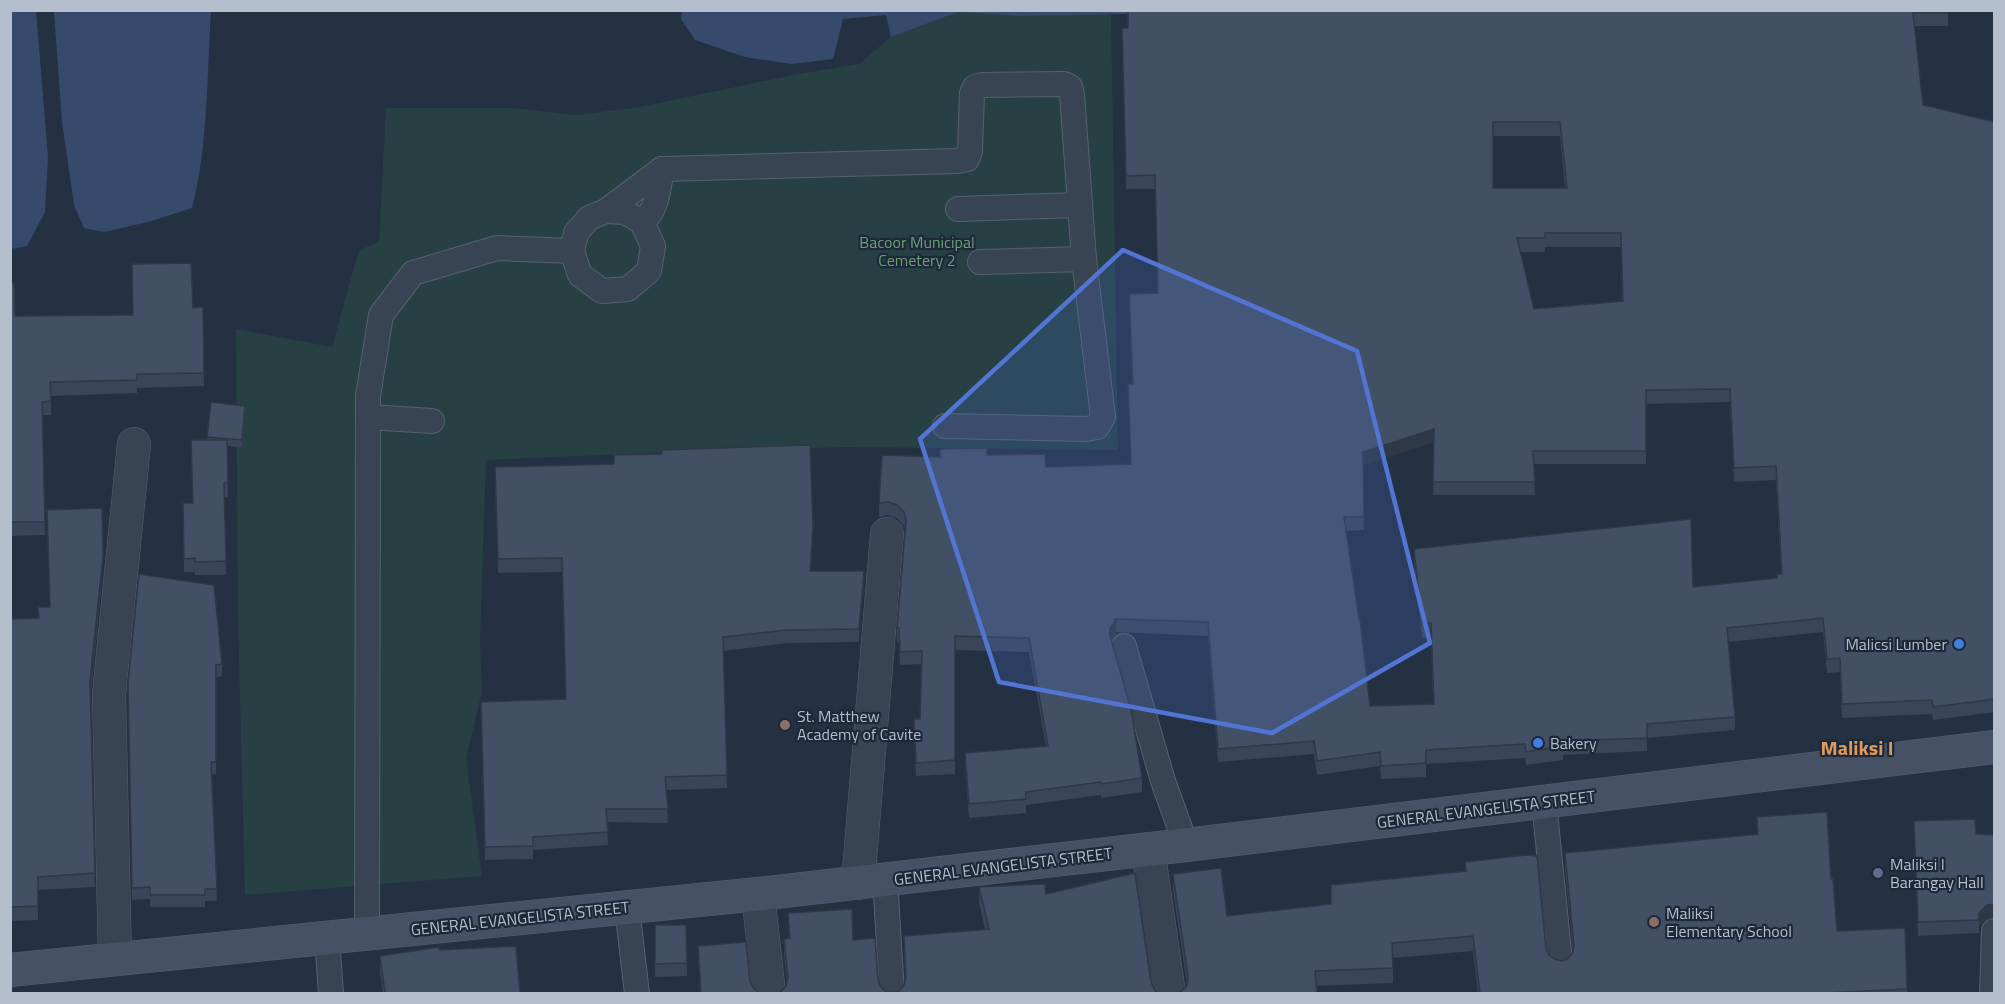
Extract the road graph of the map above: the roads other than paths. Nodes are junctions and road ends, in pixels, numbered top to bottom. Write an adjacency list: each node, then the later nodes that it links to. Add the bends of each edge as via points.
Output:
1 (662, 169): 2 (lane, via 967,159 975,87 1064,84 1072,94); 4 (lane); 5 (lane, via 655,208)
2 (1079, 206): 3 (lane); 7 (lane)
3 (958, 209)
4 (606, 211): 5 (lane, via 625,213); 6 (lane, via 589,218 576,233)
5 (642, 222): 6 (lane, via 653,246 649,271 628,289 602,291 580,275)
6 (572, 251): 9 (lane, via 496,248 413,273 381,315)
7 (1084, 259): 8 (lane); 11 (lane, via 1103,417 1097,427)
8 (980, 262)
9 (368, 417): 10 (lane); 23 (lane)
10 (432, 421)
11 (945, 426)
12 (135, 444): 25 (street, via 109,694)
13 (887, 534): 19 (street)
14 (1124, 646): 17 (lane)
15 (1995, 747): 16 (main road, GENERAL EVANGELISTA STREET)
16 (1544, 802): 17 (main road, GENERAL EVANGELISTA STREET); 26 (lane)
17 (1186, 845): 18 (main road, GENERAL EVANGELISTA STREET)
18 (1148, 849): 19 (main road, GENERAL EVANGELISTA STREET); 32 (street)
19 (872, 881): 20 (main road, GENERAL EVANGELISTA STREET); 31 (lane)
20 (758, 894): 21 (main road, GENERAL EVANGELISTA STREET); 30 (street)
21 (627, 907): 23 (main road, GENERAL EVANGELISTA STREET); 29 (lane)
22 (1995, 931): 33 (lane)
23 (367, 934): 24 (main road, GENERAL EVANGELISTA STREET)
24 (327, 938): 25 (main road, GENERAL EVANGELISTA STREET); 28 (lane)
25 (115, 959): 27 (main road, GENERAL EVANGELISTA STREET)
26 (1560, 963)
27 (10, 970)
28 (331, 993)
29 (637, 993)
30 (769, 993)
31 (892, 993)
32 (1169, 993)
33 (1992, 993)

